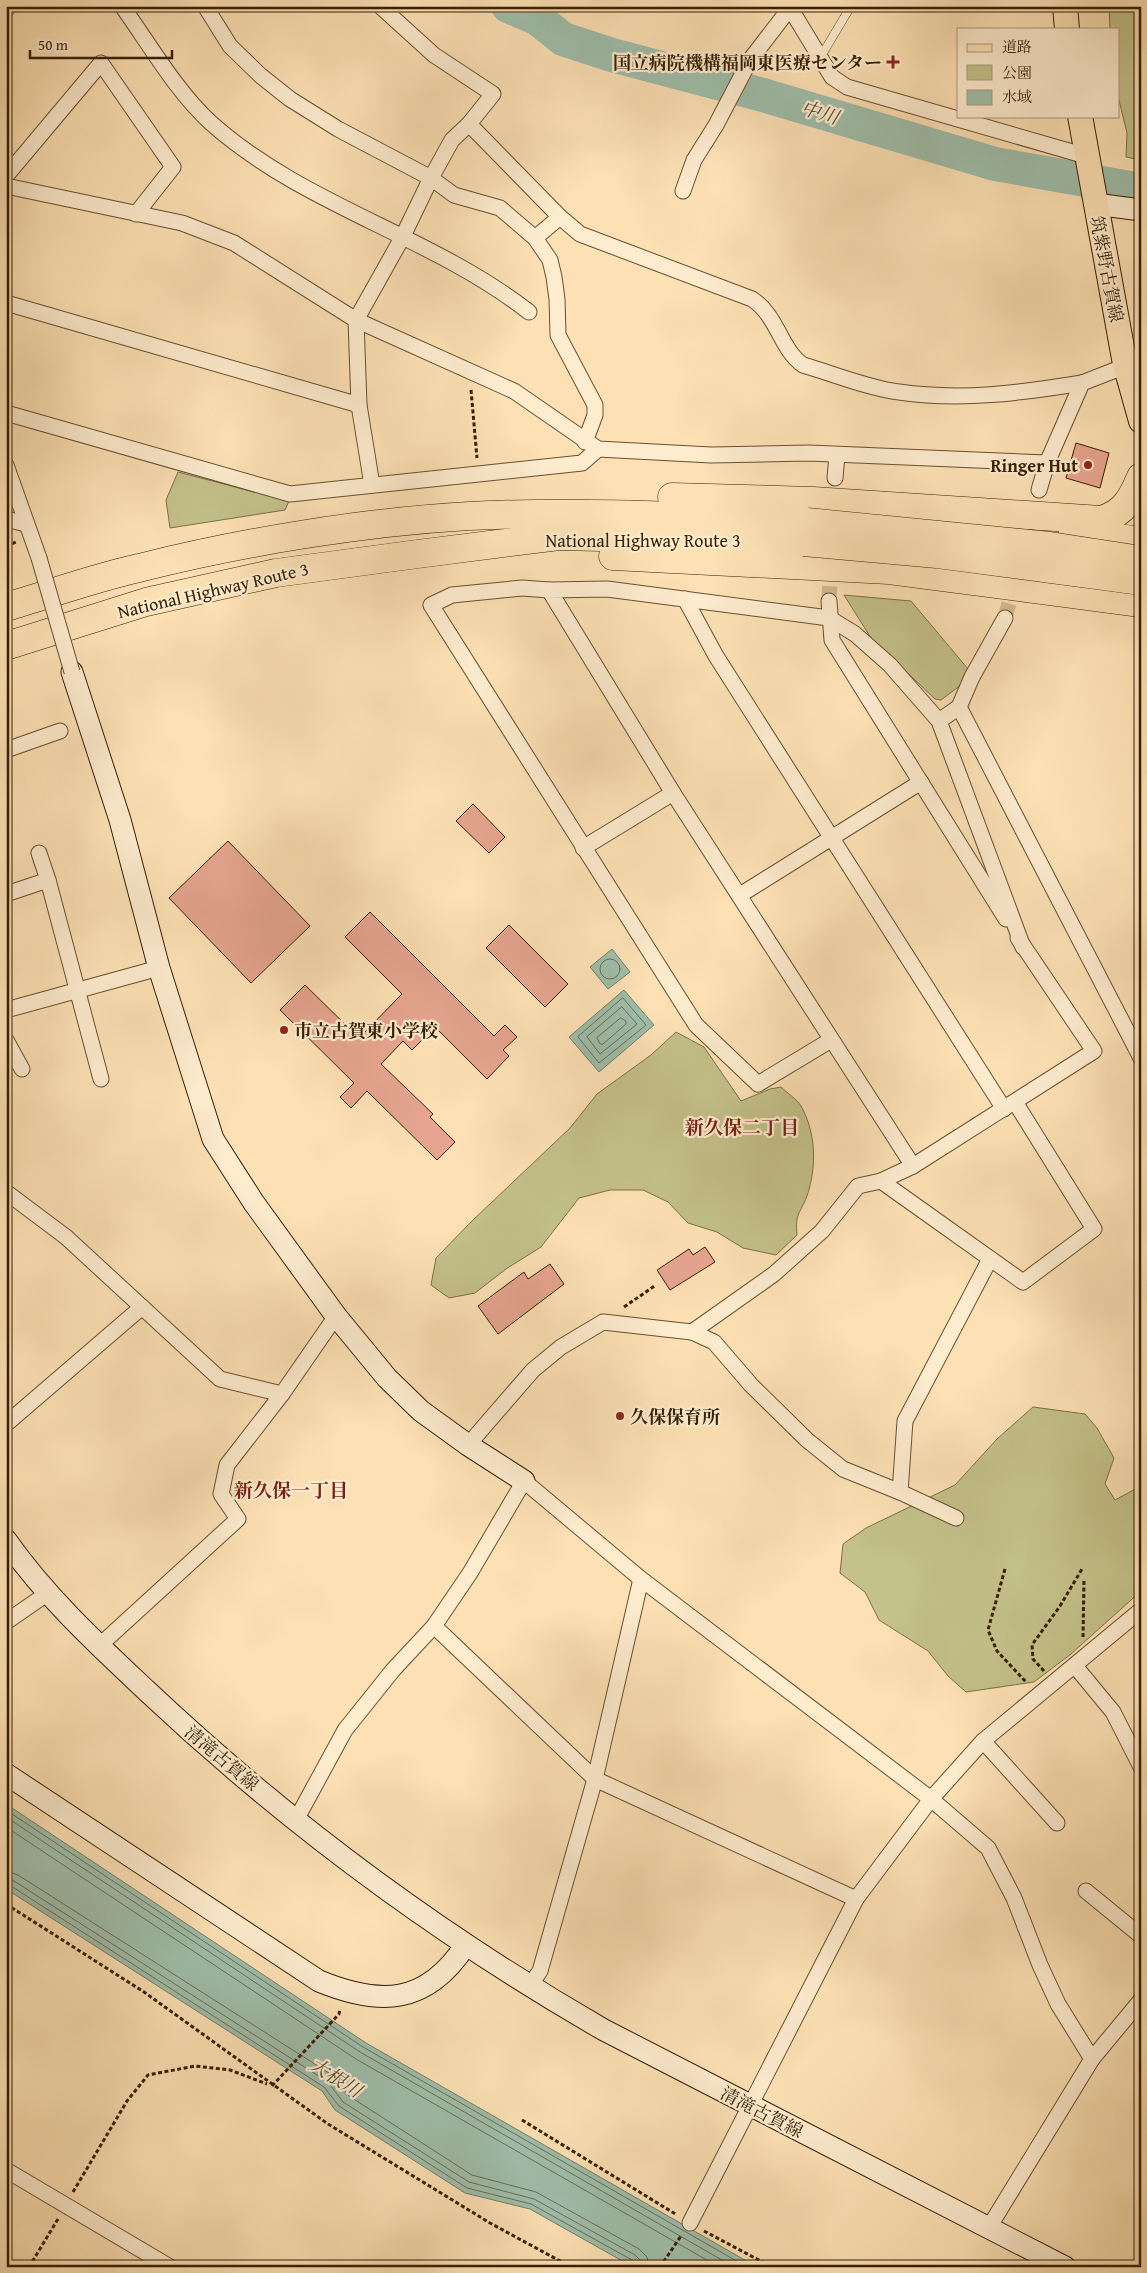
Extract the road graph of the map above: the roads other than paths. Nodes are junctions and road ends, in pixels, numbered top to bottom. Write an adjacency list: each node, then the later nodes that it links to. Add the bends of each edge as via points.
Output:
1 (10, 6): 7 (street)
2 (122, 6): 21 (street, via 192,104 212,124 254,156 308,189)
3 (205, 6): 14 (street, via 230,46 290,99 338,129)
4 (380, 6): 11 (street, via 434,55 493,94)
5 (851, 6): 9 (lane)
6 (1065, 6): 8 (main road)
7 (6, 10)
8 (1067, 28)
9 (820, 58): 12 (street, via 832,77 846,87); 16 (street, via 790,8 750,60 694,160)
10 (1080, 118): 12 (main road, 筑紫野古賀線)
11 (469, 124): 14 (street, via 452,140); 20 (street)
12 (1087, 161): 17 (main road, 筑紫野古賀線)
13 (6, 176): 19 (street, via 100,63 173,167)
14 (430, 178): 21 (street); 22 (street, via 454,195 500,208)
15 (6, 186): 19 (street)
16 (683, 191)
17 (1094, 200): 18 (main road); 26 (main road, 筑紫野古賀線)
18 (1141, 210)
19 (136, 214): 25 (street, via 182,224 234,243)
20 (560, 217): 22 (street); 27 (street, via 580,234 752,299 770,316 795,360 803,365 897,392 944,396 980,397)
21 (402, 238): 24 (street, via 497,287); 25 (street)
22 (536, 238): 31 (street, via 550,260 554,277 558,335 594,405)
23 (6, 303): 28 (street)
24 (529, 312)
25 (356, 320): 28 (street); 31 (street, via 514,391)
26 (1133, 362): 27 (street); 30 (main road, 筑紫野古賀線)
27 (1082, 382): 33 (street)
28 (359, 405): 37 (street)
29 (6, 413): 37 (street, via 290,494)
30 (1141, 421)
31 (592, 445): 32 (street, via 711,456); 37 (street, via 582,463)
32 (837, 455): 33 (street); 36 (street)
33 (1047, 463): 38 (street)
34 (6, 465): 42 (street)
35 (1141, 477): 39 (highway, via 1116,516 1101,520)
36 (835, 478)
37 (372, 485)
38 (1040, 490)
39 (863, 505): 40 (highway, via 683,497 554,498); 44 (highway)
40 (470, 516): 43 (highway, National Highway Route 3, via 683,516); 52 (highway, National Highway Route 3, via 270,541 138,568)
41 (6, 519): 42 (street)
42 (26, 524): 56 (street, bridge)
43 (805, 532): 45 (highway, National Highway Route 3, via 559,536); 46 (highway, National Highway Route 3, bridge, via 1001,541); 47 (highway, National Highway Route 3, bridge, via 937,554)
44 (1141, 541)
45 (470, 547): 51 (highway, via 889,570); 55 (highway, National Highway Route 3, via 276,573 146,602)
46 (1141, 560)
47 (1141, 581)
48 (548, 590): 49 (street, via 607,589); 62 (street); 64 (street, via 522,588 471,592 452,595 431,605)
49 (685, 599): 53 (street); 63 (street, via 716,656)
50 (829, 600): 53 (street)
51 (1141, 603)
52 (6, 607)
53 (829, 618): 58 (street, via 855,634 890,665); 61 (street, via 832,640)
54 (1004, 618): 57 (street)
55 (6, 646)
56 (72, 672): 70 (main road, via 120,820)
57 (959, 707): 58 (street); 75 (street)
58 (939, 721): 69 (street)
59 (60, 731): 60 (street)
60 (6, 750)
61 (921, 782): 63 (street); 69 (street)
62 (674, 793): 64 (street); 68 (street)
63 (831, 837): 68 (street); 78 (street)
64 (583, 848): 74 (street, via 696,1025 758,1084)
65 (39, 853): 66 (street)
66 (48, 880): 67 (street); 71 (street)
67 (6, 894)
68 (740, 894): 74 (street)
69 (1023, 947): 78 (street, via 1094,1051)
70 (159, 968): 71 (street); 84 (main road, via 213,1140)
71 (77, 990): 72 (street); 77 (street)
72 (6, 1010)
73 (6, 1040): 76 (street)
74 (831, 1040): 79 (street)
75 (1141, 1058)
76 (22, 1069)
77 (101, 1078)
78 (1010, 1105): 79 (street); 82 (street, via 1094,1229 1023,1282)
79 (913, 1166): 80 (street)
80 (881, 1181): 82 (street); 85 (street, via 858,1186 822,1231 774,1274)
81 (6, 1192): 83 (street, via 66,1237)
82 (990, 1259): 90 (street, via 905,1421)
83 (142, 1307): 86 (street, via 220,1379); 87 (street)
84 (336, 1316): 86 (street); 88 (main road, via 387,1378 421,1411)
85 (692, 1332): 88 (street, via 603,1322 561,1347 532,1370); 90 (street, via 714,1342 751,1385 807,1440 843,1469)
86 (282, 1394): 98 (street, via 227,1465 221,1494 238,1519)
87 (6, 1424)
88 (468, 1445): 89 (main road)
89 (524, 1480): 93 (street); 97 (street, via 470,1573)
90 (900, 1492): 91 (street)
91 (956, 1518)
92 (6, 1540): 94 (main road, 清滝古賀線)
93 (641, 1579): 103 (street); 104 (street)
94 (48, 1593): 96 (street); 98 (main road, 清滝古賀線)
95 (1141, 1610): 99 (street)
96 (6, 1622)
97 (434, 1626): 103 (street); 105 (street, via 393,1670 345,1730)
98 (99, 1646): 105 (main road, 清滝古賀線, via 192,1734)
99 (1078, 1663): 100 (street); 101 (street, via 1112,1712)
100 (983, 1741): 104 (street); 106 (street)
101 (1141, 1768)
102 (6, 1774): 110 (main road, via 319,1981 343,1991 398,1997 425,1988 455,1962)
103 (595, 1780): 108 (street); 111 (street, via 540,1971)
104 (931, 1798): 108 (street); 113 (street, via 988,1848 1014,1898 1058,2004)
105 (296, 1820): 110 (main road, 清滝古賀線)
106 (1057, 1823)
107 (1086, 1892): 109 (street)
108 (856, 1898): 114 (street)
109 (1141, 1936)
110 (465, 1946): 111 (main road, 清滝古賀線)
111 (529, 1987): 114 (main road, 清滝古賀線)
112 (1140, 2003): 113 (street)
113 (1092, 2058): 117 (street)
114 (750, 2106): 116 (street); 117 (main road, 清滝古賀線)
115 (6, 2170): 118 (street)
116 (690, 2223)
117 (988, 2228): 119 (main road, 清滝古賀線)
118 (170, 2267)
119 (1064, 2267)

